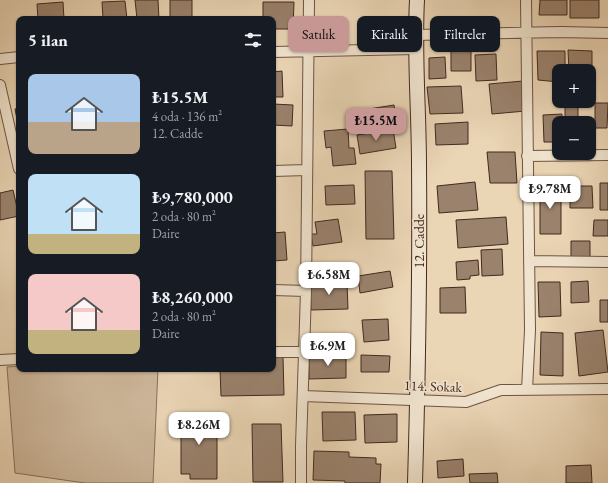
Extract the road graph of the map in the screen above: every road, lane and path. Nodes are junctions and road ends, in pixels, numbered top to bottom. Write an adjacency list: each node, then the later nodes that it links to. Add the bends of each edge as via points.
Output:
1 (308, 0): 4 (street)
2 (417, 0): 5 (street, 12. Cadde)
3 (526, 0): 6 (street)
4 (308, 16)
5 (416, 16)
6 (526, 33): 7 (street); 8 (street); 18 (street)
7 (608, 33)
8 (422, 35)
9 (276, 52): 10 (street)
10 (288, 52)
11 (308, 52): 19 (street)
12 (416, 52): 32 (street, 12. Cadde, via 419,166)
13 (16, 57): 14 (street)
14 (0, 59)
15 (0, 85): 17 (street)
16 (608, 154): 18 (street)
17 (16, 156)
18 (528, 156): 21 (street)
19 (307, 170): 20 (street); 24 (street)
20 (276, 171)
21 (529, 261): 22 (street); 30 (street, via 530,330)
22 (608, 262)
23 (276, 290): 24 (street)
24 (306, 291): 26 (street)
25 (276, 352): 26 (street)
26 (305, 352): 31 (street)
27 (16, 359): 28 (street)
28 (0, 360)
29 (608, 389): 30 (street, 114. Sokak)
30 (527, 390): 32 (street, 114. Sokak, via 502,390 466,402)
31 (303, 396): 32 (street, 114. Sokak); 33 (street)
32 (418, 399): 34 (street, 12. Cadde)
33 (301, 483)
34 (415, 483)

